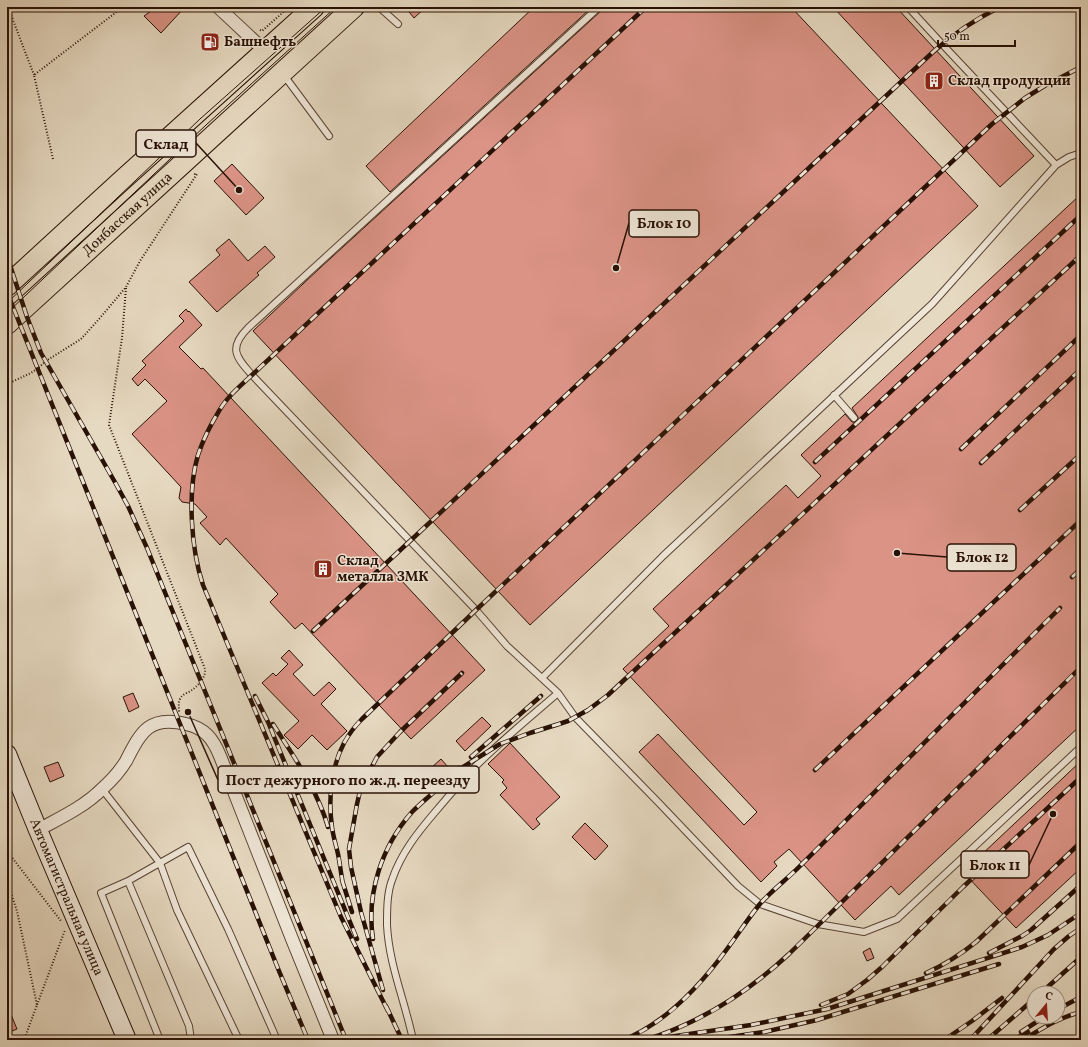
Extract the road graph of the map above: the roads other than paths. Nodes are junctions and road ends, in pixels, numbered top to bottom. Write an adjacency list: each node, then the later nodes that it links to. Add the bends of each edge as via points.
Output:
1 (314, 7): 8 (main road, Донбасская улица)
2 (354, 7): 9 (main road, Донбасская улица)
3 (379, 7): 7 (lane)
4 (599, 7): 17 (lane, via 248,328 239,339 236,352 252,375 476,610 507,646)
5 (908, 7): 12 (lane)
6 (224, 9): 8 (street)
7 (398, 24)
8 (266, 50): 13 (main road, Донбасская улица)
9 (282, 73): 10 (lane); 14 (main road, Донбасская улица)
10 (329, 136)
11 (1081, 153): 12 (lane)
12 (1056, 165): 15 (lane, via 932,304)
13 (7, 286)
14 (7, 324)
15 (834, 395): 16 (lane); 17 (lane, via 663,556)
16 (854, 418)
17 (542, 678): 18 (lane)
18 (558, 693): 19 (lane, via 576,717 738,886 760,904 818,924 864,932 897,919); 31 (lane, via 500,744 449,796 411,842 392,880 387,924 390,953)
19 (1081, 747)
20 (7, 754): 22 (main road, Автомагистральная улица)
21 (102, 789): 22 (street, via 85,804); 23 (lane); 30 (street, via 149,727 164,722 187,724 208,735 219,752)
22 (38, 830): 25 (main road, Автомагистральная улица)
23 (160, 863): 24 (lane); 28 (lane, via 177,910); 29 (lane, via 188,847)
24 (128, 881): 26 (lane, via 101,894); 27 (lane, via 189,1026)
25 (127, 1040)
26 (160, 1040)
27 (191, 1040)
28 (239, 1040)
29 (277, 1040)
30 (333, 1040)
31 (413, 1040)

